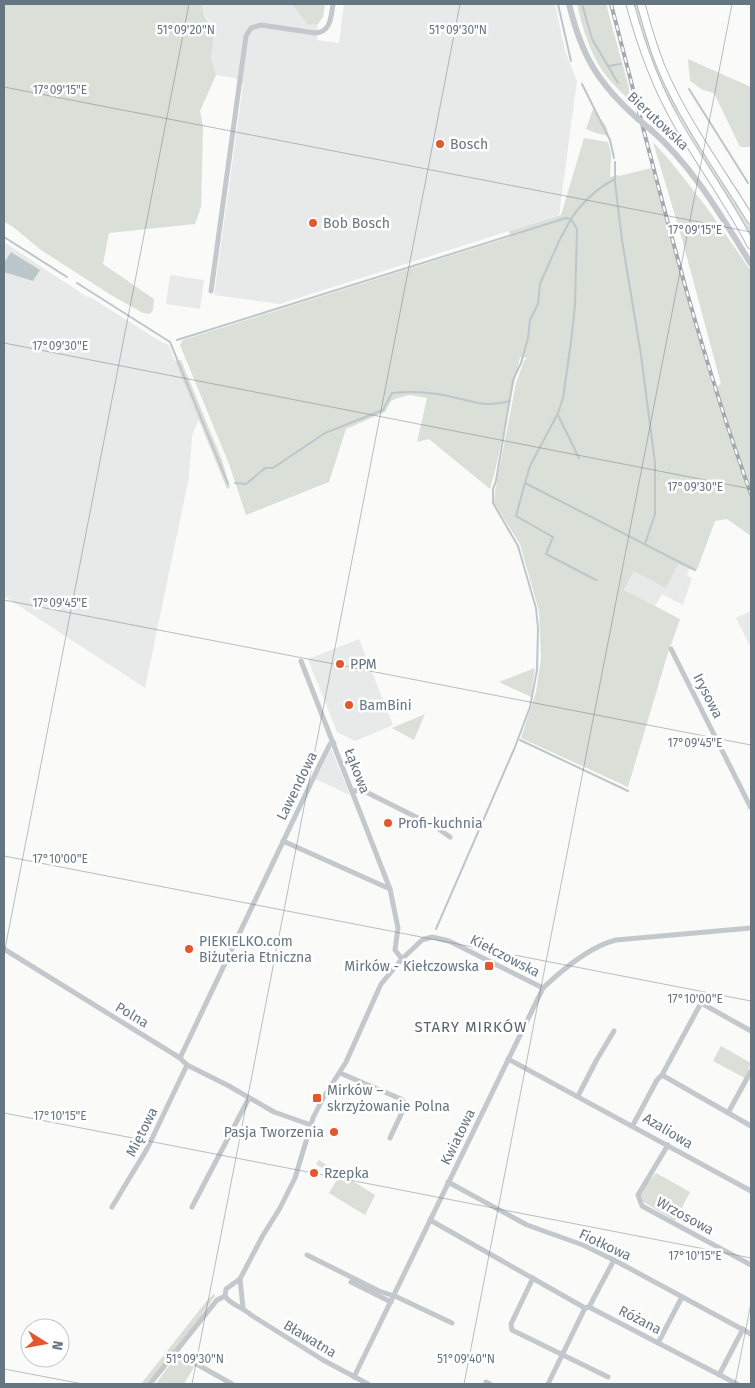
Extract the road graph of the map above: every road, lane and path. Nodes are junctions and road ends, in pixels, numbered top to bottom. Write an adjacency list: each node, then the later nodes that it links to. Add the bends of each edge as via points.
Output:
1 (333, 4): 11 (street, via 330,23 321,32 261,25 251,28 246,36)
2 (570, 4): 8 (street, Bierutowska, bridge, via 579,38 593,70 618,101 683,162)
3 (630, 4): 7 (main road, via 646,56 663,95)
4 (641, 4): 5 (main road, via 654,50 671,87 690,124)
5 (749, 215): 6 (main road)
6 (751, 220)
7 (751, 245)
8 (743, 251): 9 (street, Bierutowska); 10 (street, Bierutowska)
9 (751, 258)
10 (751, 264)
11 (211, 291)
12 (671, 649): 16 (street, Irysowa)
13 (301, 661): 14 (street, Łąkowa)
14 (334, 743): 15 (street, Łąkowa); 18 (street, Lawendowa, via 330,744)
15 (352, 791): 17 (street, via 362,790); 19 (street, Łąkowa)
16 (751, 808)
17 (450, 837)
18 (284, 841): 19 (street); 26 (street, Lawendowa)
19 (390, 889): 22 (street, Łąkowa, via 398,928 395,950)
20 (751, 928): 23 (street, Kiełczowska, via 606,942)
21 (4, 949): 26 (street, Polna)
22 (402, 959): 23 (street, Kiełczowska, via 422,940 439,938); 30 (street, Kiełczowska, via 377,990)
23 (543, 988): 27 (street, Kwiatowa)
24 (614, 1031): 32 (street)
25 (751, 1031): 31 (street, Azaliowa, via 701,1003)
26 (180, 1058): 28 (street, Polna)
27 (508, 1059): 32 (street); 40 (street, Kwiatowa)
28 (187, 1065): 33 (street, Polna); 42 (street, Miętowa, via 147,1149)
29 (751, 1071): 34 (street)
30 (340, 1073): 35 (street, Kiełczowska, via 322,1100); 38 (street, via 405,1103)
31 (662, 1075): 34 (street); 36 (street, Azaliowa)
32 (578, 1096): 36 (street)
33 (249, 1098): 35 (street, Polna, via 274,1112); 43 (street)
34 (728, 1113): 37 (street)
35 (311, 1125): 49 (street, Kiełczowska, via 295,1178)
36 (633, 1125): 39 (street, Azaliowa)
37 (751, 1126)
38 (390, 1138)
39 (668, 1145): 41 (street, Azaliowa); 47 (street, Wrzosowa, via 638,1195 642,1206)
40 (448, 1182): 44 (street, Kwiatowa); 46 (street, Fiołkowa, via 527,1225)
41 (751, 1190)
42 (112, 1207)
43 (192, 1207)
44 (430, 1220): 48 (street, Różana); 52 (street, Kwiatowa)
45 (307, 1255): 52 (street)
46 (614, 1260): 53 (street, Fiołkowa); 56 (street)
47 (751, 1265)
48 (533, 1278): 56 (street, Różana); 62 (street, via 511,1328)
49 (240, 1279): 51 (street, Kiełczowska, via 226,1289); 55 (street)
50 (350, 1282): 54 (street)
51 (225, 1296): 55 (street, Bławatna); 61 (street, via 217,1300)
52 (394, 1296): 54 (street, Kwiatowa); 57 (street)
53 (682, 1297): 58 (street, Fiołkowa); 60 (street)
54 (391, 1302): 64 (street, Kwiatowa)
55 (243, 1308): 64 (street, Bławatna)
56 (587, 1308): 60 (street, Różana); 62 (street)
57 (452, 1323)
58 (743, 1329): 59 (street, Fiołkowa); 63 (street)
59 (751, 1334)
60 (658, 1342): 63 (street, Różana)
61 (175, 1352): 66 (street); 67 (street)
62 (563, 1355): 65 (street); 69 (street)
63 (719, 1375): 70 (street, Różana)
64 (354, 1377): 68 (street, Bławatna)
65 (608, 1377)
66 (150, 1384)
67 (232, 1384)
68 (368, 1384)
69 (548, 1384)
70 (737, 1384)

